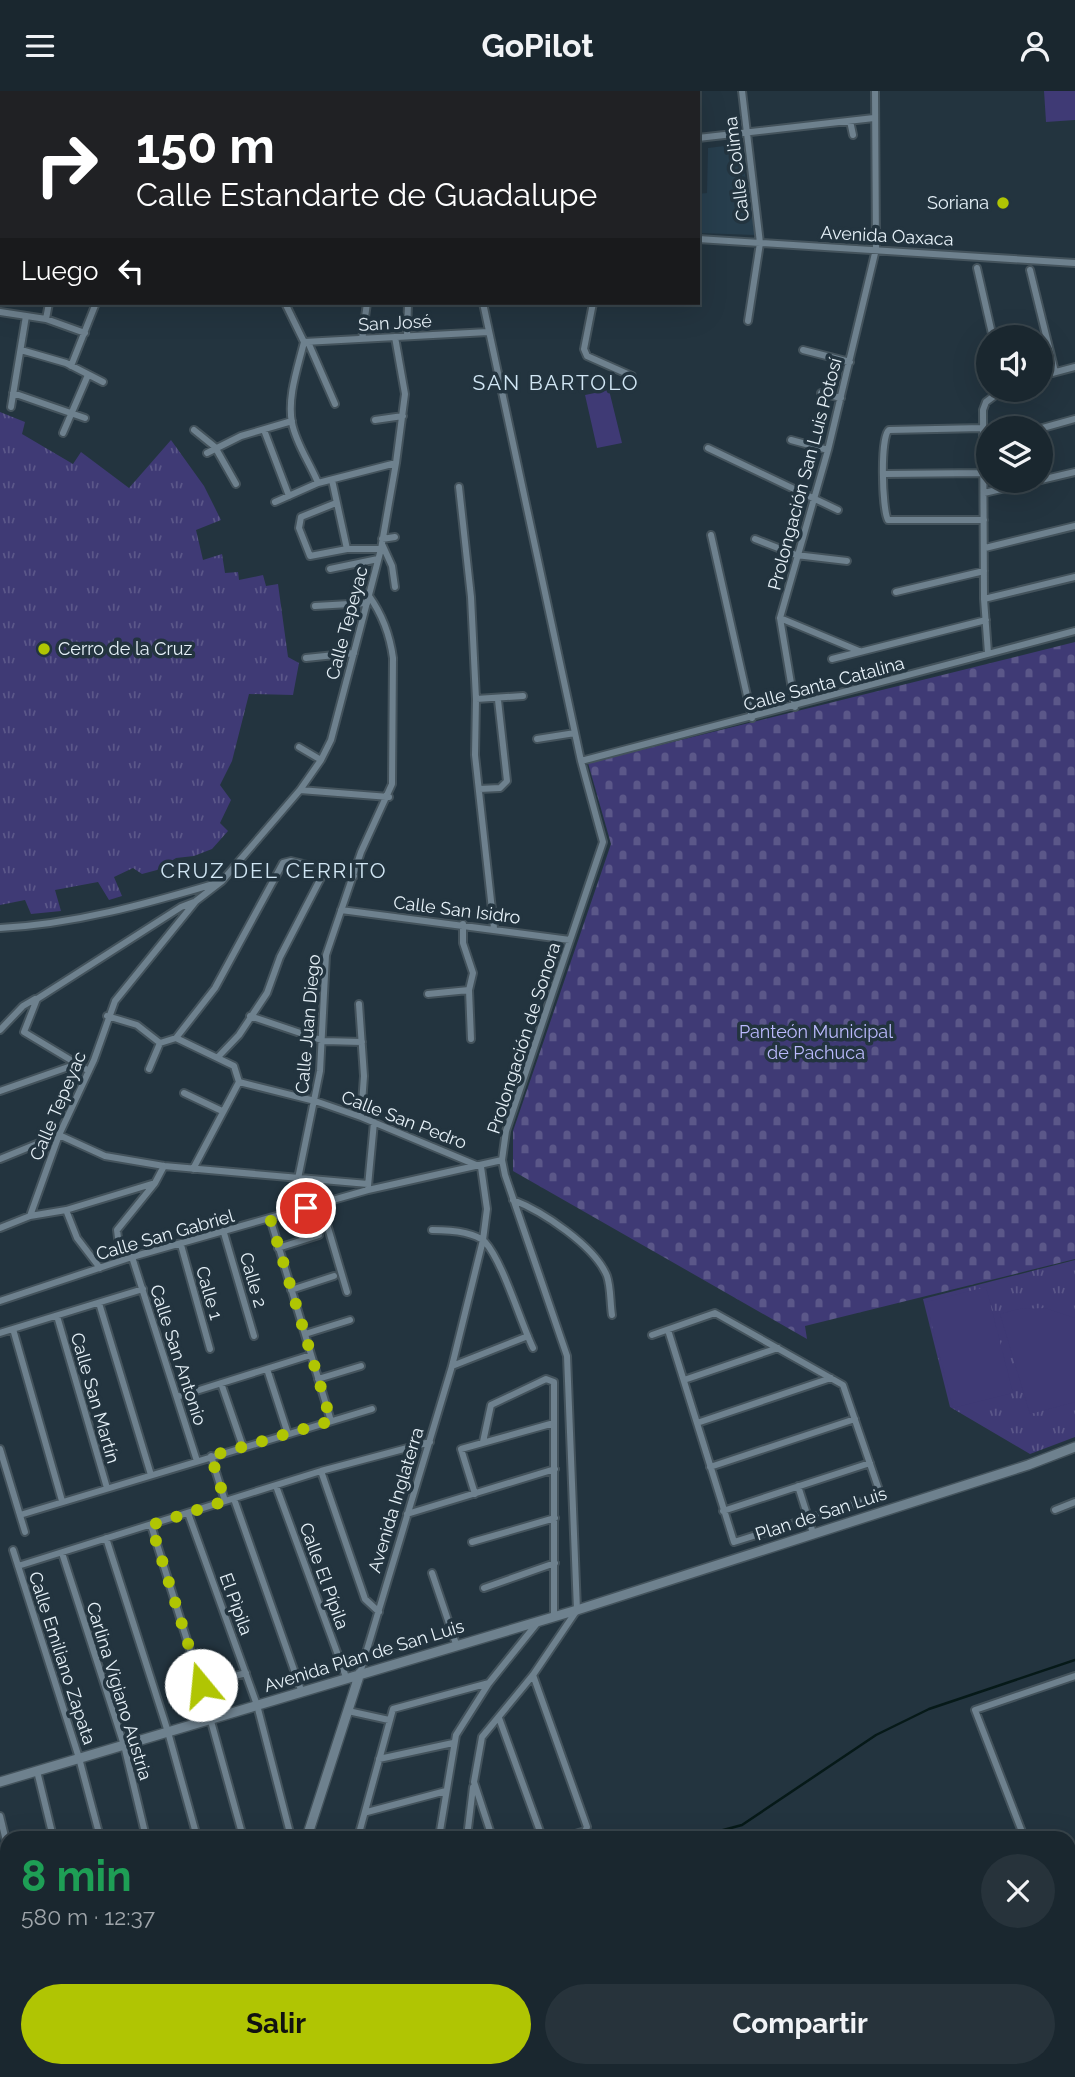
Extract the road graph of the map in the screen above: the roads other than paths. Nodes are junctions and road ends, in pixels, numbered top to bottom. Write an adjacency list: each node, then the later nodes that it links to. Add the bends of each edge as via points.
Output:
1 (742, 91): 5 (street, Calle Colima)
2 (875, 91): 3 (street, Prolongación San Luis Potosí)
3 (874, 118): 4 (street); 10 (street, Prolongación San Luis Potosí)
4 (850, 121): 5 (street); 6 (street)
5 (747, 133): 7 (street); 9 (street, Calle Colima)
6 (853, 135)
7 (700, 138)
8 (700, 239): 9 (street, Avenida Oaxaca)
9 (760, 243): 10 (street, Avenida Oaxaca); 24 (street, Calle Colima)
10 (876, 249): 11 (street, Avenida Oaxaca); 33 (street, Prolongación San Luis Potosí)
11 (1075, 263)
12 (977, 268): 25 (street)
13 (1030, 270): 36 (street)
14 (49, 305): 23 (street)
15 (95, 305): 27 (street)
16 (286, 305): 30 (street)
17 (368, 305): 29 (street)
18 (408, 305): 28 (street, Calle Tepeyac)
19 (483, 305): 26 (street, Prolongación de Sonora)
20 (593, 305): 38 (street, via 584,349 587,356)
21 (0, 312): 22 (street)
22 (26, 316): 23 (street); 31 (street)
23 (46, 319): 27 (street)
24 (748, 321)
25 (990, 325)
26 (488, 332): 28 (street, San José); 108 (street, Prolongación de Sonora)
27 (85, 333): 34 (street)
28 (402, 336): 29 (street, San José); 46 (street, Calle Tepeyac)
29 (362, 339): 30 (street, San José)
30 (306, 342): 43 (street); 50 (street, via 293,389)
31 (21, 350): 34 (street); 40 (street)
32 (803, 350): 33 (street)
33 (850, 362): 42 (street, Prolongación San Luis Potosí)
34 (71, 366): 37 (street)
35 (1075, 367): 36 (street)
36 (1055, 372)
37 (88, 375): 39 (street); 45 (street)
38 (632, 376)
39 (103, 382)
40 (13, 393): 44 (street); 45 (street)
41 (821, 393): 42 (street)
42 (841, 398): 59 (street, Prolongación San Luis Potosí)
43 (335, 404)
44 (11, 407)
45 (72, 412): 47 (street); 55 (street)
46 (403, 416): 49 (street); 61 (street, Calle Tepeyac)
47 (85, 418)
48 (1075, 419): 51 (street)
49 (375, 420)
50 (292, 421): 54 (street); 67 (street)
51 (1053, 425)
52 (976, 428): 64 (street, via 885,432)
53 (194, 430): 57 (street)
54 (264, 431): 57 (street); 71 (street)
55 (63, 432)
56 (791, 440): 59 (street)
57 (215, 447): 60 (street); 68 (street)
58 (708, 448): 72 (street)
59 (828, 450): 72 (street, Prolongación San Luis Potosí)
60 (207, 453)
61 (396, 463): 66 (street); 81 (street, Calle Tepeyac)
62 (1075, 472): 65 (street)
63 (976, 473): 64 (street)
64 (884, 474): 76 (street, via 888,520)
65 (1053, 477)
66 (332, 480): 67 (street); 74 (street)
67 (318, 483): 71 (street)
68 (236, 484)
69 (459, 487): 104 (street)
70 (984, 493): 76 (street)
71 (289, 496): 73 (street)
72 (812, 498): 75 (street); 84 (street, Prolongación San Luis Potosí)
73 (275, 502)
74 (336, 503): 83 (street); 83 (street, via 301,517 299,529 310,556)
75 (838, 510)
76 (984, 520): 82 (street)
77 (1075, 526): 82 (street)
78 (711, 535): 107 (street)
79 (395, 537): 81 (street)
80 (755, 539): 84 (street)
81 (381, 544): 83 (street); 85 (street, Calle Tepeyac); 90 (street, via 392,566)
82 (985, 548): 88 (street)
83 (347, 549)
84 (796, 555): 86 (street); 95 (street, Prolongación San Luis Potosí)
85 (378, 559): 87 (street); 93 (street, Calle Tepeyac)
86 (847, 561)
87 (330, 569)
88 (984, 571): 91 (street); 92 (street)
89 (1075, 577): 92 (street)
90 (395, 587)
91 (896, 592)
92 (984, 599): 96 (street)
93 (368, 600): 94 (street); 99 (street, Calle Tepeyac); 115 (street, Calle Juan Diego, via 386,631 393,658)
94 (315, 606)
95 (780, 618): 98 (street); 106 (street, Prolongación San Luis Potosí)
96 (986, 620): 98 (street); 100 (street)
97 (1075, 632): 100 (street, Calle Santa Catalina)
98 (860, 651): 102 (street)
99 (354, 653): 101 (street); 111 (street, Calle Tepeyac, via 331,740)
100 (988, 653): 106 (street, Calle Santa Catalina)
101 (306, 658)
102 (832, 659)
103 (523, 697): 105 (street)
104 (476, 699): 105 (street); 113 (street, via 473,730)
105 (498, 700): 113 (street, via 505,785)
106 (794, 707): 107 (street, Calle Santa Catalina)
107 (751, 718): 112 (street, Calle Santa Catalina)
108 (576, 733): 109 (street); 112 (street, Prolongación de Sonora)
109 (537, 739)
110 (299, 747): 111 (street)
111 (321, 760): 114 (street, Calle Tepeyac)
112 (581, 761): 124 (street, Prolongación de Sonora, via 603,842)
113 (479, 789): 123 (street)
114 (300, 790): 115 (street); 118 (street, Calle Tepeyac)
115 (389, 797): 117 (street, Calle Juan Diego)
116 (325, 870): 117 (street); 130 (street, via 280,957 267,993); 132 (street, via 283,863 215,988)
117 (354, 876): 120 (street, Calle Juan Diego)
118 (222, 881): 119 (street, Calle Tepeyac); 122 (street, via 108,913)
119 (196, 901): 127 (street); 129 (street, Calle Tepeyac)
120 (341, 910): 121 (street, Calle San Isidro); 134 (street, Calle Juan Diego, via 326,955)
121 (463, 924): 123 (street, Calle San Isidro); 125 (street, via 463,943 473,973)
122 (0, 928)
123 (492, 928): 124 (street, Calle San Isidro)
124 (570, 940): 150 (street, Prolongación de Sonora, via 506,1131)
125 (469, 990): 126 (street); 133 (street)
126 (428, 994)
127 (37, 999): 131 (street, via 23,1006); 138 (street, via 24,1032)
128 (359, 1005): 135 (street)
129 (107, 1016): 136 (street, via 137,1025); 140 (street, Calle Tepeyac)
130 (250, 1016): 134 (street); 137 (street)
131 (0, 1030)
132 (176, 1038): 136 (street); 137 (street)
133 (471, 1039)
134 (324, 1041): 135 (street); 144 (street, Calle Juan Diego)
135 (362, 1042): 146 (street)
136 (159, 1043): 139 (street)
137 (218, 1057): 141 (street, via 234,1066)
138 (77, 1064): 140 (street); 142 (street)
139 (149, 1069)
140 (89, 1071): 148 (street, Calle Tepeyac)
141 (239, 1082): 144 (street, Calle San Pedro); 145 (street)
142 (0, 1091)
143 (184, 1093): 145 (street)
144 (315, 1101): 146 (street, Calle San Pedro); 154 (street, Calle Juan Diego)
145 (222, 1111): 153 (street)
146 (361, 1117): 147 (street, Calle San Pedro)
147 (374, 1122): 152 (street, Calle San Pedro); 156 (street)
148 (59, 1135): 149 (street); 151 (street, via 105,1156); 161 (street, Calle Tepeyac)
149 (0, 1159)
150 (502, 1160): 152 (street, Calle San Gabriel); 157 (street, Prolongación de Sonora)
151 (164, 1166): 153 (street); 155 (street)
152 (481, 1167): 156 (street, Calle San Gabriel); 167 (street, Avenida Inglaterra, via 487,1209)
153 (193, 1169): 154 (street)
154 (300, 1178): 156 (street); 160 (street, Calle Juan Diego)
155 (155, 1182): 159 (street); 170 (street, Calle San Antonio, via 117,1230)
156 (368, 1187): 158 (street, Calle San Gabriel)
157 (513, 1200): 179 (street, via 570,1234 598,1261 608,1278); 244 (street, Prolongación de Sonora, via 568,1356)
158 (321, 1204): 160 (street, Calle San Gabriel); 175 (street)
159 (66, 1210): 161 (street); 171 (street, via 77,1238)
160 (291, 1213): 162 (street, Calle San Gabriel)
161 (30, 1216): 163 (street)
162 (270, 1218): 165 (street, Calle San Gabriel); 169 (street)
163 (0, 1228)
164 (432, 1230): 167 (street, via 452,1230)
165 (225, 1233): 168 (street, Calle San Gabriel); 186 (street, Calle 2)
166 (319, 1234): 169 (street)
167 (483, 1240): 187 (street); 193 (street, Avenida Inglaterra)
168 (181, 1245): 170 (street, Calle San Gabriel); 190 (street, Calle 1)
169 (278, 1248): 174 (street)
170 (132, 1257): 171 (street, Calle San Gabriel); 173 (street, Calle San Antonio)
171 (100, 1268): 176 (street, Calle San Gabriel)
172 (334, 1276): 174 (street)
173 (143, 1289): 177 (street); 199 (street, Calle San Antonio)
174 (291, 1290): 184 (street)
175 (347, 1292)
176 (0, 1301)
177 (99, 1303): 178 (street); 217 (street)
178 (57, 1315): 181 (street); 220 (street, Calle San Martín)
179 (612, 1315)
180 (350, 1320): 184 (street)
181 (13, 1329): 183 (street); 223 (street)
182 (668, 1330): 185 (street); 189 (street, via 715,1313); 197 (street)
183 (0, 1333)
184 (305, 1334): 191 (street)
185 (652, 1335)
186 (254, 1336)
187 (528, 1336): 188 (street); 193 (street)
188 (533, 1348)
189 (778, 1348): 195 (street); 197 (street)
190 (210, 1349)
191 (311, 1355): 194 (street); 196 (street)
192 (361, 1366): 196 (street)
193 (452, 1366): 206 (street, Avenida Inglaterra)
194 (267, 1369): 198 (street); 205 (street)
195 (832, 1378): 201 (street, via 843,1385); 204 (street)
196 (318, 1379): 202 (street)
197 (684, 1380): 204 (street)
198 (221, 1383): 199 (street); 208 (street)
199 (177, 1397): 212 (street, Calle San Antonio)
200 (372, 1409): 202 (street)
201 (855, 1419): 213 (street); 214 (street)
202 (331, 1421): 205 (street)
203 (554, 1423): 207 (street); 207 (street, via 551,1379 491,1405); 215 (street)
204 (697, 1423): 214 (street)
205 (288, 1434): 208 (street)
206 (430, 1441): 216 (street); 229 (street, Avenida Inglaterra)
207 (483, 1442): 221 (street, via 461,1449)
208 (243, 1447): 211 (street)
209 (1075, 1447): 235 (street, Plan de San Luis)
210 (0, 1449): 230 (street)
211 (211, 1456): 212 (street); 224 (street)
212 (197, 1461): 217 (street)
213 (870, 1462): 219 (street); 232 (street, via 881,1496)
214 (710, 1467): 227 (street)
215 (555, 1469): 221 (street); 231 (street)
216 (321, 1471): 218 (street); 245 (street, via 366,1599)
217 (151, 1475): 220 (street)
218 (276, 1486): 222 (street); 253 (street, Calle El Pípila)
219 (798, 1486): 227 (street); 232 (street)
220 (107, 1488): 223 (street)
221 (475, 1494): 229 (street)
222 (234, 1499): 224 (street); 256 (street)
223 (62, 1501): 230 (street)
224 (225, 1501): 228 (street)
225 (1075, 1503): 226 (street)
226 (1055, 1510)
227 (723, 1511): 232 (street, via 734,1542)
228 (188, 1513): 233 (street); 249 (street, El Pìpila)
229 (407, 1514): 245 (street, Avenida Inglaterra)
230 (20, 1515): 234 (street)
231 (555, 1518): 237 (street); 240 (street)
232 (809, 1521): 235 (street)
233 (151, 1525): 236 (street); 255 (street)
234 (25, 1532)
235 (813, 1534): 244 (street, Plan de San Luis)
236 (106, 1538): 239 (street); 262 (street)
237 (472, 1542)
238 (13, 1550): 241 (street, Calle Emiliano Zapata)
239 (62, 1553): 241 (street); 264 (street, Carlina Vigiano Austria)
240 (555, 1563): 243 (street); 246 (street)
241 (18, 1566): 265 (street, Calle Emiliano Zapata)
242 (432, 1573): 248 (street)
243 (484, 1588)
244 (577, 1610): 246 (street, Avenida Plan de San Luis); 251 (street)
245 (379, 1612): 250 (street, Avenida Inglaterra)
246 (554, 1617): 247 (street, Avenida Plan de San Luis)
247 (539, 1621): 248 (street, Avenida Plan de San Luis); 254 (street)
248 (456, 1644): 250 (street, Avenida Plan de San Luis)
249 (246, 1673): 255 (street); 257 (street, El Pìpila)
250 (360, 1673): 253 (street, Avenida Plan de San Luis); 258 (street, Avenida Inglaterra)
251 (533, 1675): 259 (street); 284 (street, via 587,1829)
252 (1075, 1676): 285 (street, via 975,1710)
253 (346, 1677): 256 (street, Avenida Plan de San Luis)
254 (489, 1683): 261 (street, via 393,1709); 263 (street)
255 (201, 1685): 260 (street)
256 (301, 1690): 257 (street, Avenida Plan de San Luis)
257 (257, 1705): 260 (street, Avenida Plan de San Luis); 277 (street, El Pìpila)
258 (348, 1711): 261 (street); 278 (street, Avenida Inglaterra)
259 (499, 1718): 269 (street, via 482,1737); 283 (street)
260 (211, 1719): 262 (street, Avenida Plan de San Luis); 276 (street)
261 (389, 1720): 266 (street)
262 (168, 1732): 264 (street, Avenida Plan de San Luis); 275 (street)
263 (453, 1743): 266 (street); 270 (street)
264 (124, 1745): 265 (street, Avenida Plan de San Luis); 274 (street, Carlina Vigiano Austria)
265 (79, 1759): 267 (street, Avenida Plan de San Luis); 273 (street, Calle Emiliano Zapata)
266 (379, 1759): 271 (street)
267 (37, 1771): 268 (street, Avenida Plan de San Luis); 272 (street)
268 (0, 1782)
269 (474, 1782): 281 (street); 282 (street)
270 (446, 1791): 271 (street); 280 (street)
271 (367, 1812): 279 (street)
272 (52, 1831)
273 (98, 1831)
274 (145, 1831)
275 (195, 1831)
276 (241, 1831)
277 (289, 1831)
278 (309, 1831)
279 (360, 1831)
280 (440, 1831)
281 (468, 1831)
282 (490, 1831)
283 (540, 1831)
284 (582, 1831)
285 (1022, 1831)

